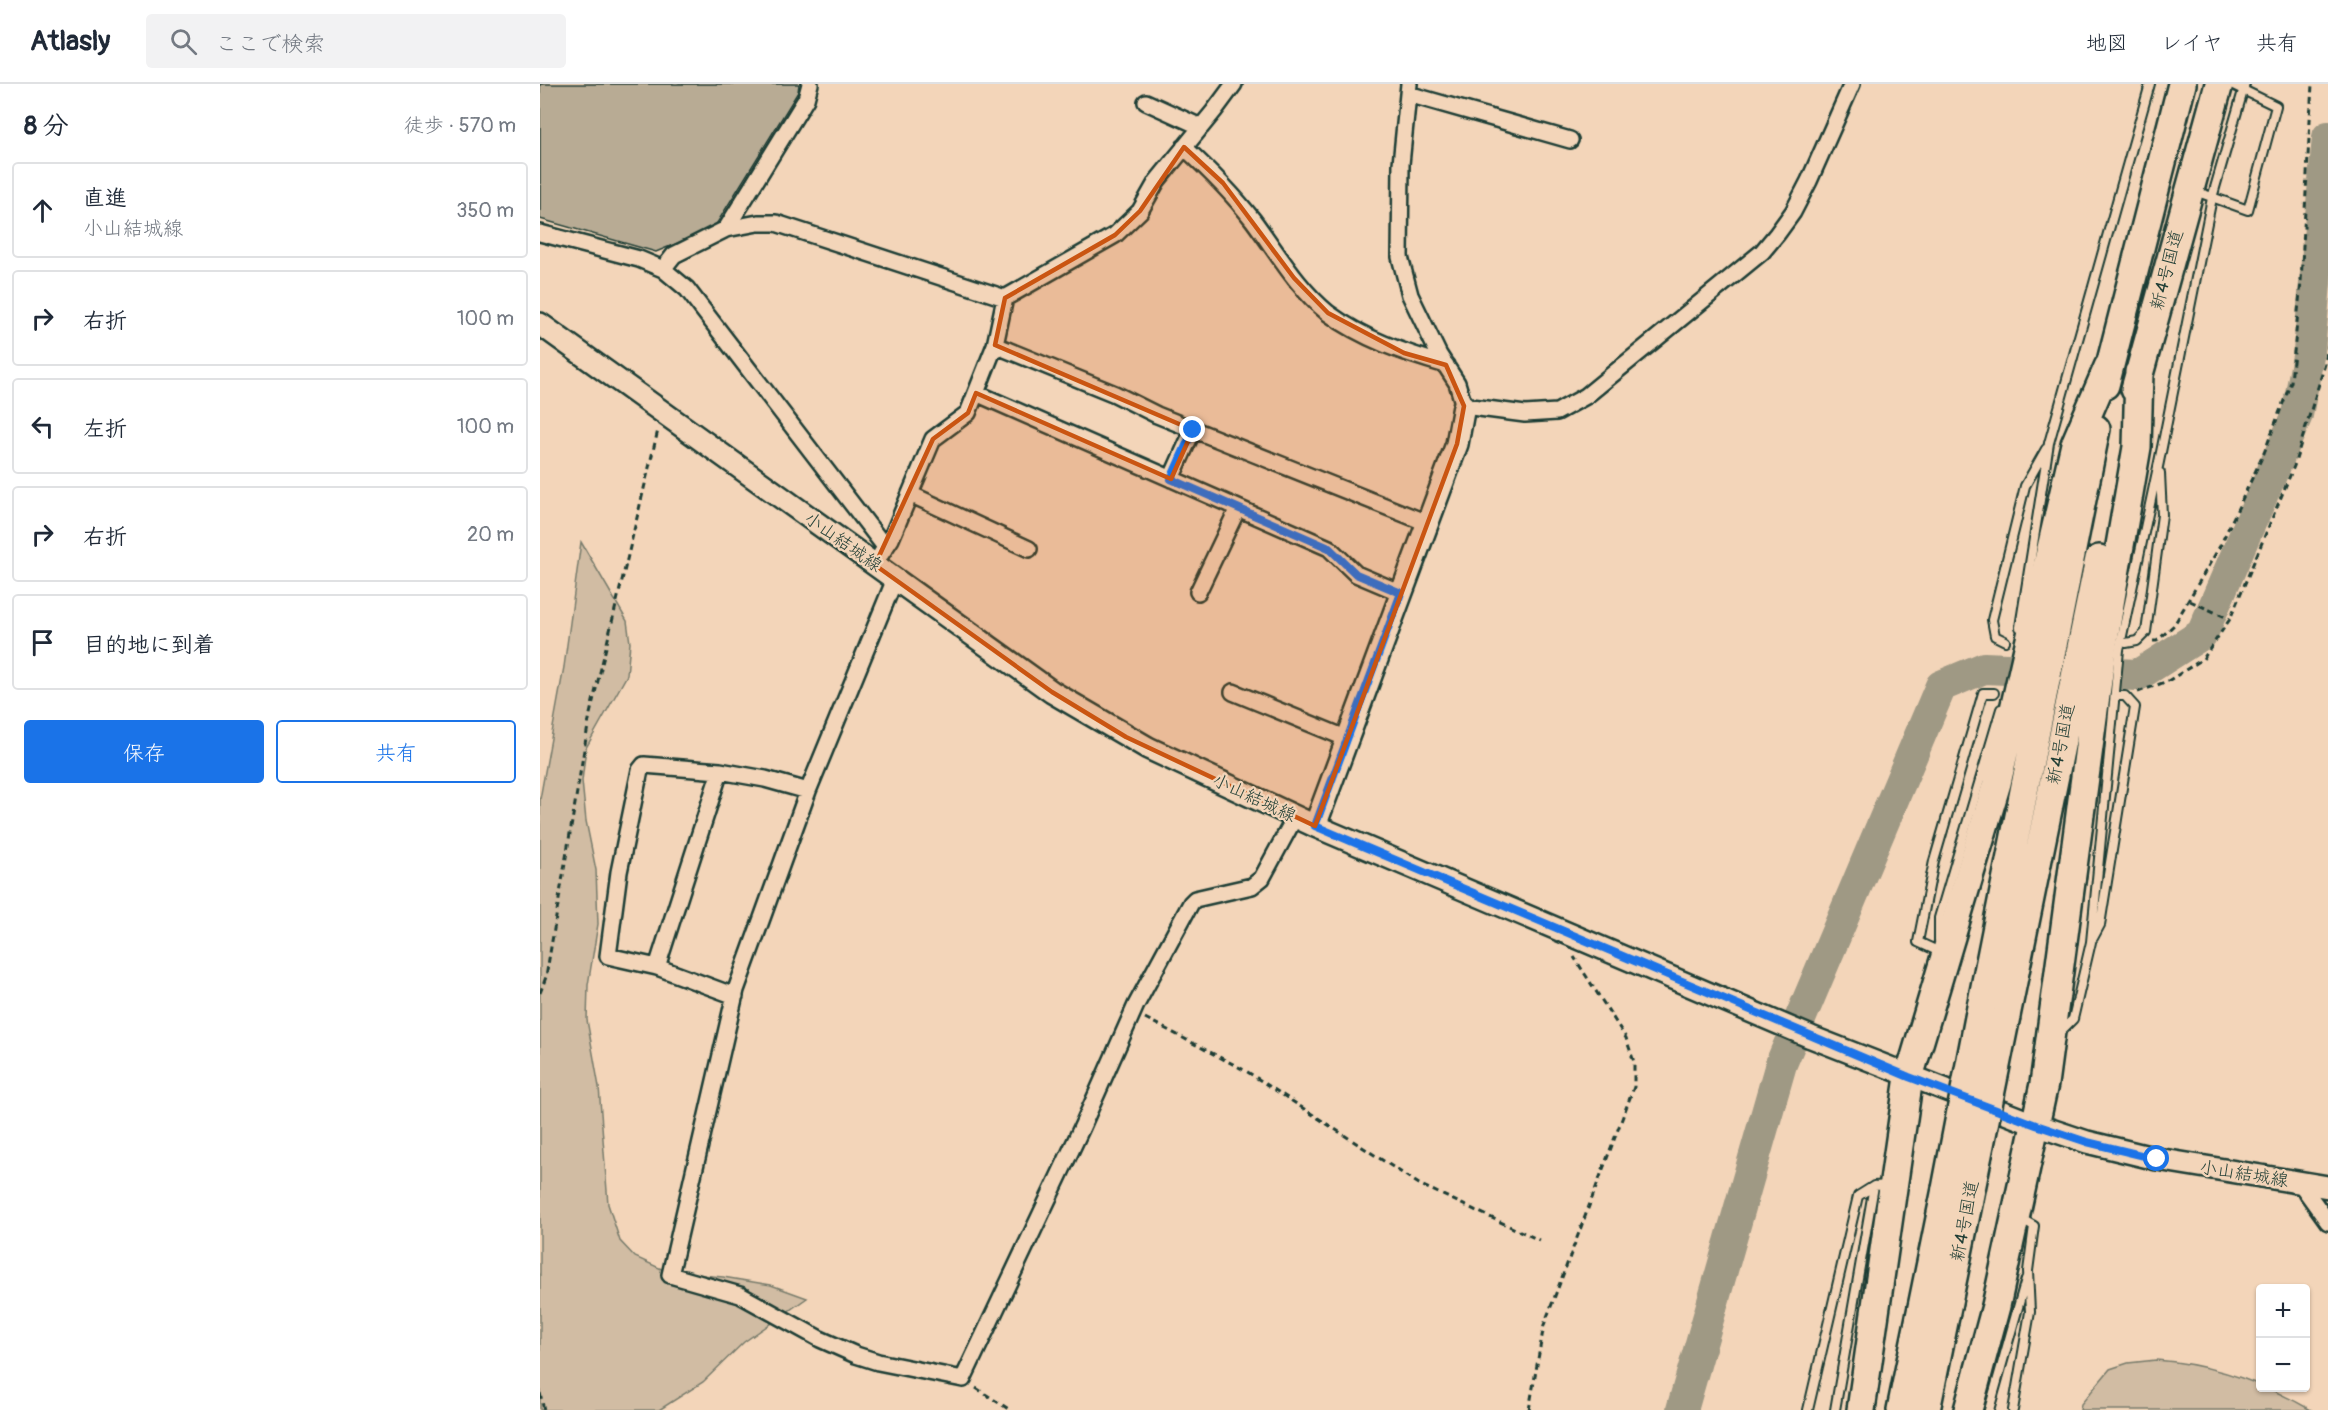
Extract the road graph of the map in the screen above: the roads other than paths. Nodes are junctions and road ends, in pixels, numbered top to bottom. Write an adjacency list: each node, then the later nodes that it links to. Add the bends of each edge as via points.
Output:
1 (810, 84): 14 (street, via 806,99)
2 (1234, 84): 10 (street)
3 (1852, 84): 22 (street, via 1793,212 1762,252 1586,396 1557,412 1525,414)
4 (2150, 84): 24 (lane)
5 (2182, 84): 35 (highway, 新4号国道, via 2108,367)
6 (2231, 84): 7 (lane)
7 (2235, 86): 13 (highway, 新4号国道); 13 (lane, via 2277,105 2248,210)
8 (1408, 89): 11 (street); 20 (street, via 1401,164 1400,257 1410,296)
9 (1146, 102): 10 (street)
10 (1201, 127): 12 (street)
11 (1570, 141)
12 (1184, 147): 17 (street, via 1140,211 1116,235); 20 (street, via 1223,183 1294,278 1328,313 1404,353)
13 (2201, 193): 25 (lane); 35 (highway, 新4号国道, via 2139,372)
14 (726, 229): 16 (street, via 674,255); 17 (street, via 776,223)
15 (540, 233): 16 (street)
16 (663, 269): 31 (street, via 687,289)
17 (1005, 298): 19 (street)
18 (540, 324): 31 (main road, 小山結城線, via 662,414)
19 (995, 345): 21 (street); 23 (street)
20 (1446, 365): 22 (street)
21 (976, 393): 26 (street); 27 (street, via 968,414 933,439)
22 (1464, 406): 29 (main road, via 1457,444)
23 (1193, 430): 26 (street); 29 (street)
24 (2049, 443): 35 (lane); 35 (lane, via 2025,486 1992,620 1995,636)
25 (2159, 462): 35 (lane); 35 (lane, via 2162,515 2146,632 2137,641)
26 (1171, 479): 28 (street)
27 (910, 494): 30 (street); 31 (street)
28 (1238, 508): 33 (street); 34 (street, via 1329,548 1356,574)
29 (1427, 523): 34 (main road)
30 (1029, 549)
31 (880, 556): 32 (main road, 小山結城線)
32 (894, 579): 40 (street); 41 (main road, 小山結城線, via 1052,692 1148,748)
33 (1198, 592)
34 (1401, 593): 38 (main road)
35 (2066, 646): 37 (highway, 新4号国道); 37 (highway); 37 (lane)
36 (1233, 692): 38 (street)
37 (2065, 694): 43 (lane); 43 (lane, via 2135,707 2100,925); 44 (highway, via 1997,783); 44 (lane, via 1983,693 1934,861 1918,942); 47 (highway); 53 (highway, 新4号国道, bridge, via 2007,1016); 53 (highway, 新4号国道, bridge, via 1981,1007)
38 (1347, 739): 42 (main road)
39 (720, 771): 40 (street); 45 (street); 45 (street, via 644,765 640,770 619,873 608,956)
40 (808, 791): 46 (street)
41 (1294, 817): 42 (main road, 小山結城線); 46 (street, via 1262,878 1252,886 1191,903 1133,1012 963,1379 856,1355 740,1295 670,1275)
42 (1315, 826): 48 (main road, 小山結城線)
43 (2091, 942): 47 (lane, via 2073,1019)
44 (1946, 955): 48 (highway)
45 (657, 967): 46 (street)
46 (735, 996)
47 (2049, 1042): 49 (highway)
48 (1909, 1077): 49 (main road, 小山結城線); 51 (highway)
49 (2036, 1125): 50 (main road, 小山結城線, via 2157,1159); 54 (highway)
50 (2300, 1183): 52 (main road, 小山結城線); 55 (street)
51 (1884, 1185): 57 (lane, via 1858,1196); 58 (lane); 59 (highway)
52 (2328, 1187)
53 (1958, 1194): 60 (highway, 新4号国道); 61 (highway, 新4号国道)
54 (2016, 1216): 56 (lane, via 2034,1226); 62 (highway)
55 (2328, 1222)
56 (2028, 1271): 63 (lane); 64 (lane, via 2030,1312)
57 (1808, 1410)
58 (1835, 1410)
59 (1861, 1410)
60 (1901, 1410)
61 (1926, 1410)
62 (1968, 1410)
63 (1989, 1410)
64 (2013, 1410)

